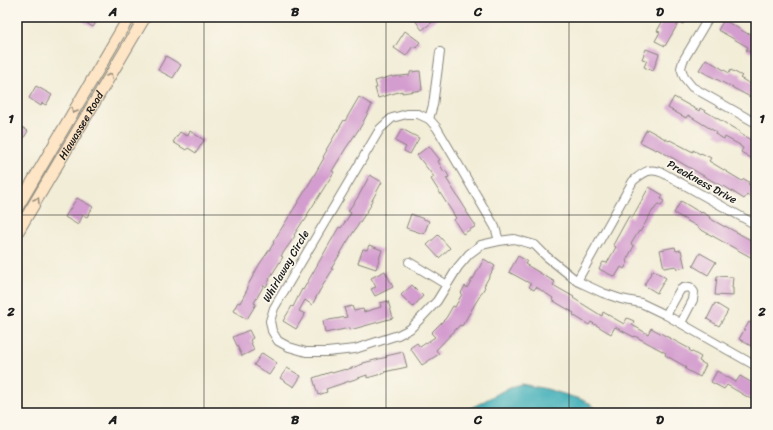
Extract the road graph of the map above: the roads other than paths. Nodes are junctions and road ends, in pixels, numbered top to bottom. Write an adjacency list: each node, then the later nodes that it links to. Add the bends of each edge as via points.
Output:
1 (129, 17): 7 (street, Hiawassee Road, one-way to 7)
2 (145, 17): 9 (street, Hiawassee Road, one-way to 2)
3 (709, 17): 6 (street, via 683,61 681,68 684,78 692,87)
4 (440, 52): 5 (street)
5 (429, 120): 10 (street, via 441,134 487,214); 13 (street, Whirlaway Circle, via 418,114 407,114 392,118 380,129 274,308 270,320 272,331 278,341 306,352 355,349 410,329 437,301)
6 (756, 123)
7 (17, 208)
8 (756, 225): 12 (street, Preakness Drive, via 663,173 648,170 633,181)
9 (17, 234)
10 (498, 241): 12 (street, Whirlaway Circle, via 514,239 534,245); 13 (street, Whirlaway Circle, via 481,245 469,254)
11 (409, 262): 13 (street)
12 (577, 281): 14 (street, Whirlaway Circle, via 602,293 641,303)
13 (447, 285)
14 (666, 314): 15 (street, Whirlaway Circle); 15 (street, via 680,290 690,287 694,292 693,300)
15 (681, 323): 16 (street, Whirlaway Circle)
16 (756, 366)

